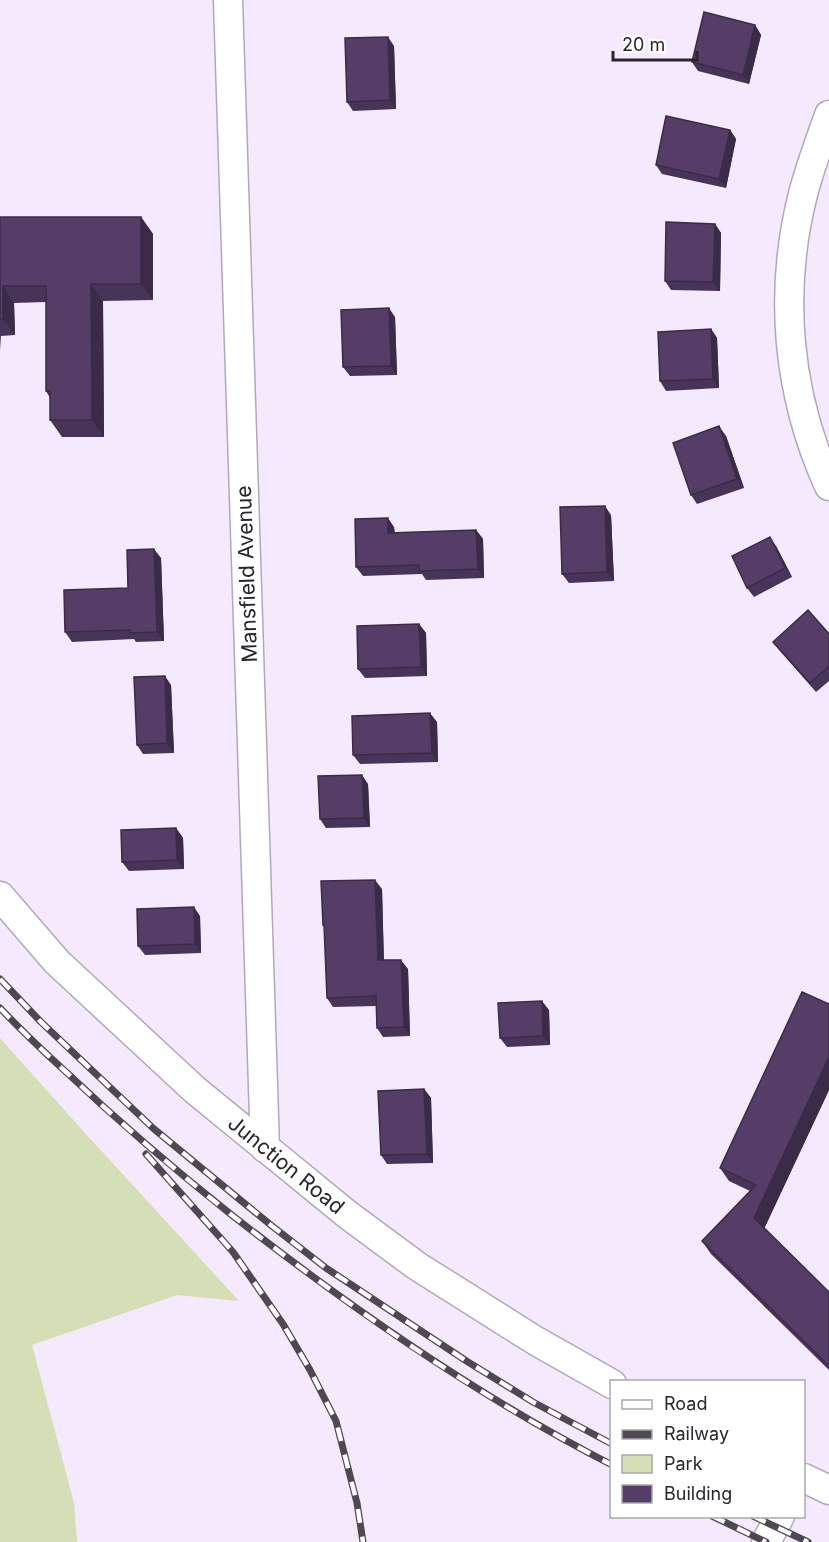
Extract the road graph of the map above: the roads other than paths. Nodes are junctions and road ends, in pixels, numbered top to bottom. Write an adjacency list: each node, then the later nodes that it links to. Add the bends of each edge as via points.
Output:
1 (228, 0): 5 (street, Mansfield Avenue)
2 (829, 115): 3 (street, via 803,195 792,249 789,302 792,357 801,411)
3 (829, 486)
4 (0, 896): 5 (street, Junction Road, via 57,962 195,1090)
5 (266, 1148): 6 (street, Junction Road, via 417,1266)
6 (610, 1383)
7 (805, 1478): 8 (street)
8 (829, 1490)
9 (779, 1518): 10 (street)
10 (766, 1542)

